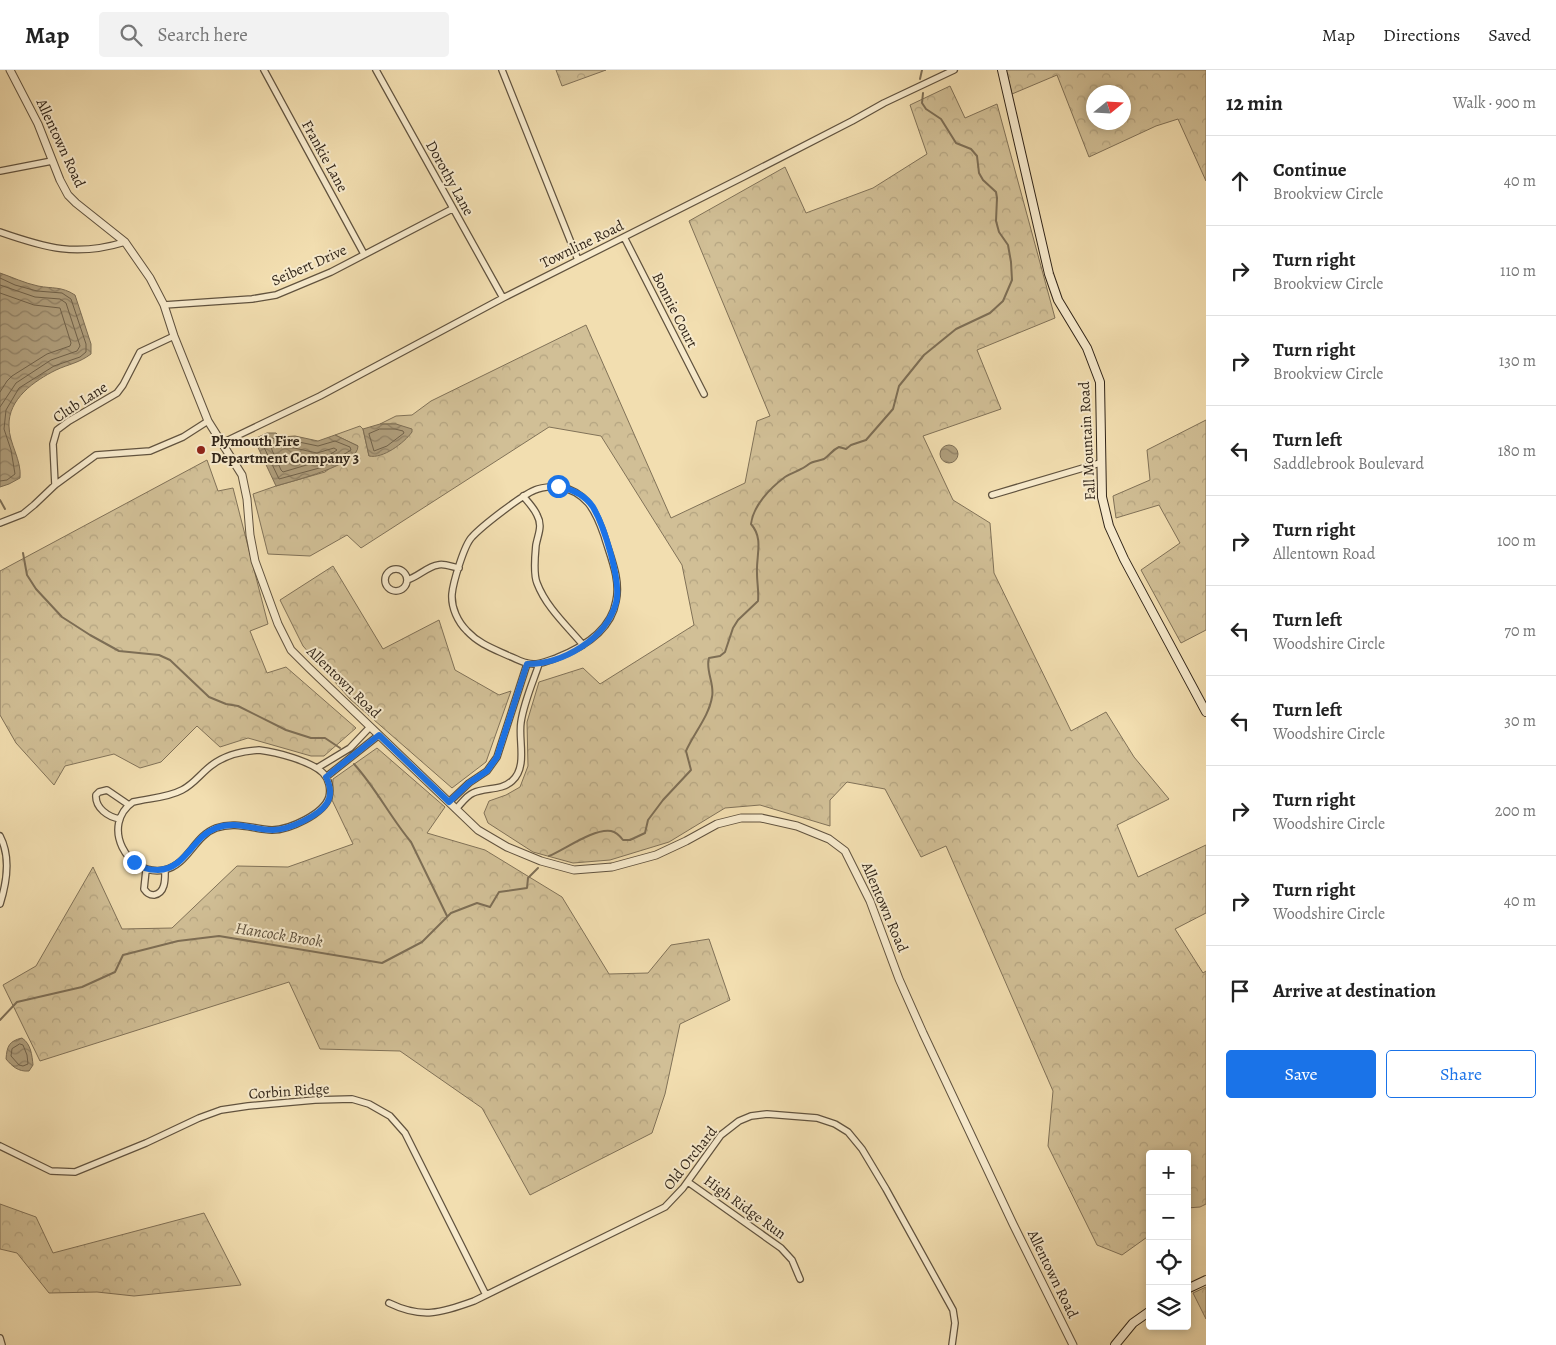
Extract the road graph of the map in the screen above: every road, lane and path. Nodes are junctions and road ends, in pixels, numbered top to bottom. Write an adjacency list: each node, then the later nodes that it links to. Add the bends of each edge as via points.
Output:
1 (10, 70): 7 (street, Allentown Road, via 38,124)
2 (264, 70): 13 (street, Frankie Lane)
3 (376, 70): 9 (street, Dorothy Lane)
4 (502, 70): 14 (street)
5 (954, 70): 11 (street, Townline Road)
6 (1002, 70): 21 (main road, Fall Mountain Road, via 1049,274 1058,300 1087,348 1100,382)
7 (52, 161): 8 (street); 12 (street, Allentown Road, via 68,195)
8 (0, 171)
9 (452, 209): 13 (street, Seibert Drive); 15 (street, Dorothy Lane)
10 (0, 232): 12 (street, via 42,246 67,250 106,248)
11 (624, 237): 14 (street, Townline Road); 18 (street, Bonnie Court)
12 (125, 242): 16 (street, Allentown Road)
13 (364, 254): 16 (street, Seibert Drive, via 276,295)
14 (578, 260): 15 (street, Townline Road)
15 (503, 298): 20 (street, Townline Road, via 320,396)
16 (164, 305): 17 (street, Allentown Road)
17 (174, 336): 19 (street, Allentown Road); 22 (street, Club Lane, via 140,352 117,394 57,430 52,444)
18 (704, 394)
19 (208, 421): 20 (street, Allentown Road); 22 (street, via 183,437 150,451 96,454)
20 (222, 443): 32 (street, Allentown Road, via 242,475 255,561 291,650)
21 (1100, 463): 23 (street); 31 (main road, Fall Mountain Road, via 1102,497 1109,526)
22 (55, 485): 25 (street, via 34,506)
23 (992, 495)
24 (523, 496): 26 (street, via 470,538); 28 (street, via 540,521 536,545 537,582 544,599); 28 (street, via 547,487 569,488 592,506 602,530 617,579 616,601 603,628)
25 (0, 522)
26 (459, 568): 27 (street, via 439,564); 29 (street, via 452,594 460,624 480,642)
27 (407, 580)
28 (583, 645): 30 (street)
29 (527, 664): 30 (street); 36 (street, via 497,757 487,771)
30 (539, 664): 38 (street, via 523,713 520,765 515,779 508,785 474,792)
31 (1206, 712)
32 (370, 727): 33 (street, Allentown Road); 34 (street, via 350,748)
33 (379, 735): 35 (street); 36 (street, Allentown Road)
34 (317, 768): 35 (street); 37 (street, via 279,753 246,750 213,764 180,791)
35 (326, 777): 42 (street, via 330,789 327,803 304,821 273,830 238,824 217,828 200,838 186,856)
36 (449, 802): 38 (street, Allentown Road)
37 (129, 805): 39 (street); 39 (street, via 107,790 96,795 97,804 104,812)
38 (456, 809): 55 (street, Allentown Road, via 478,830 507,847 541,862 574,870 612,867 656,856 717,824 741,818 761,818 797,826 829,839 845,851 870,901 923,1033)
39 (120, 819): 41 (street, via 117,828 119,841 126,854)
40 (0, 836): 43 (street, via 7,863 6,887)
41 (146, 870): 42 (street); 42 (street, via 144,889 153,895 162,890)
42 (165, 870)
43 (0, 904)
44 (0, 1146): 49 (street, Corbin Ridge, via 51,1170 75,1172 221,1110 315,1100 352,1099 369,1104 390,1116 405,1132)
45 (688, 1182): 46 (street, High Ridge Run, via 781,1248 792,1260); 49 (street, Old Orchard, via 665,1207); 54 (street, Old Orchard, via 721,1135 751,1116 816,1118 848,1132 886,1189 953,1310)
46 (800, 1279)
47 (1206, 1280): 48 (main road)
48 (1191, 1287)
49 (486, 1295): 50 (street, Old Orchard, via 447,1311 428,1314 405,1311)
50 (389, 1302)
51 (1146, 1314): 56 (main road, via 1133,1323)
52 (0, 1338): 53 (street)
53 (2, 1345)
54 (952, 1345)
55 (1073, 1345)
56 (1116, 1345)

